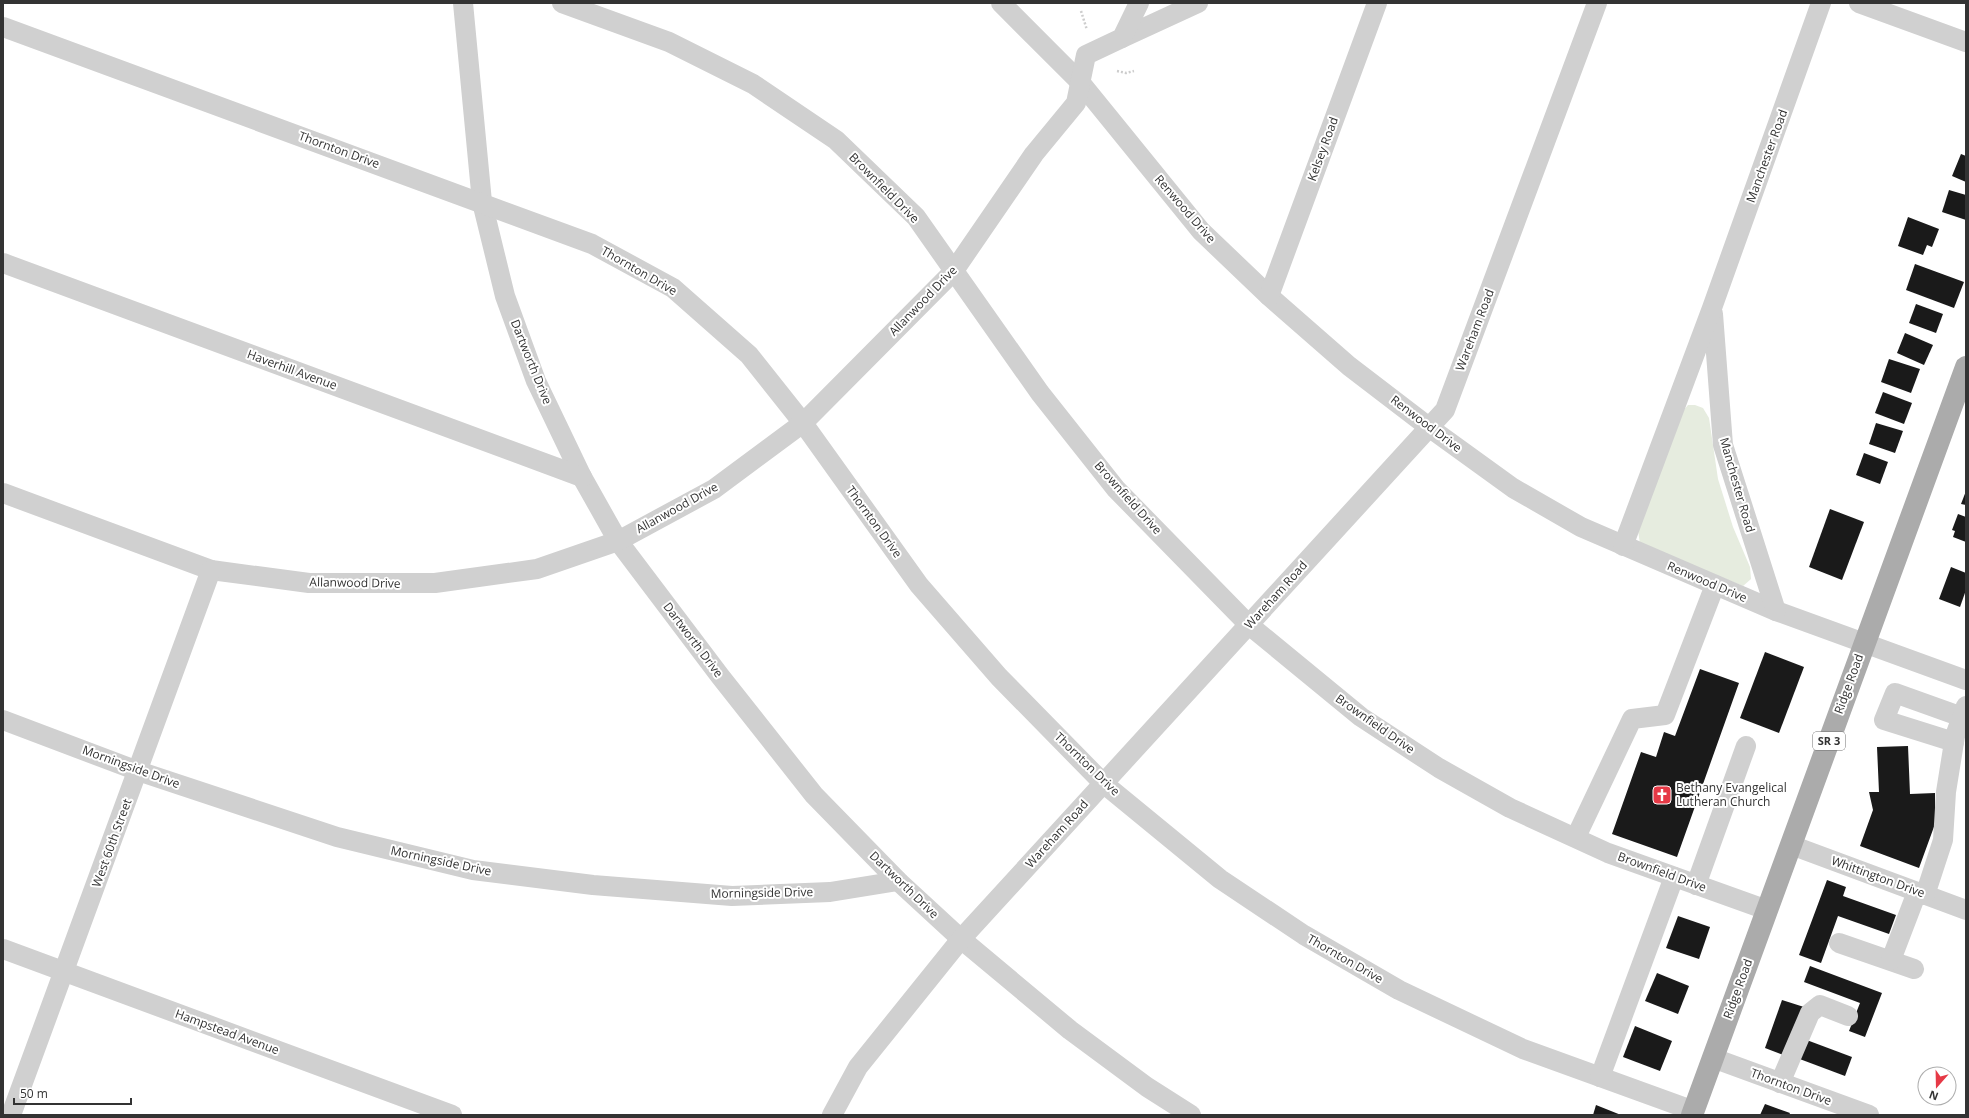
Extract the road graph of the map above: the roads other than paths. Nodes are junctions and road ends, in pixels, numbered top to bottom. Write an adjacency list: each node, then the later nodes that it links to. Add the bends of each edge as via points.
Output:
1 (463, 3): 14 (street, Dartworth Drive)
2 (562, 3): 16 (street, Brownfield Drive, via 669,42 753,84 836,140 916,217)
3 (1000, 3): 13 (street, Renwood Drive)
4 (1139, 3): 11 (street)
5 (1198, 3): 11 (street)
6 (1377, 3): 17 (street, Kelsey Road)
7 (1597, 3): 21 (street, Wareham Road, via 1445,410)
8 (1821, 3): 18 (street, Manchester Road)
9 (1859, 3): 12 (street)
10 (3, 27): 14 (street, Thornton Drive)
11 (1122, 38): 13 (street, Allanwood Drive, via 1086,55)
12 (1966, 42)
13 (1080, 82): 16 (street, Allanwood Drive, via 1076,103 1034,154); 17 (street, Renwood Drive, via 1201,231)
14 (482, 202): 20 (street, Thornton Drive, via 592,244 673,288 749,355); 22 (street, Dartworth Drive, via 505,296 536,382)
15 (3, 263): 22 (street, Haverhill Avenue)
16 (953, 272): 20 (street, Allanwood Drive); 29 (street, Brownfield Drive, via 1040,393 1116,489)
17 (1269, 296): 21 (street, Renwood Drive, via 1349,366)
18 (1712, 308): 25 (street, Manchester Road); 28 (street, Manchester Road, via 1723,445)
19 (1966, 368): 30 (main road, Ridge Road / SR 3)
20 (804, 424): 24 (street, Allanwood Drive, via 714,489); 38 (street, Thornton Drive, via 919,585 999,677)
21 (1430, 428): 25 (street, Renwood Drive, via 1513,488 1581,527); 29 (street, Wareham Road)
22 (582, 477): 24 (street, Dartworth Drive)
23 (3, 493): 26 (street, Allanwood Drive)
24 (618, 541): 26 (street, Allanwood Drive, via 537,569 435,583 309,583); 42 (street, Dartworth Drive, via 814,795)
25 (1623, 546): 27 (street, Renwood Drive)
26 (211, 570): 37 (street, West 60th Street)
27 (1715, 585): 28 (street, Renwood Drive); 39 (street, via 1665,715 1632,719)
28 (1776, 611): 30 (street, Renwood Drive)
29 (1249, 625): 38 (street, Wareham Road); 39 (street, Brownfield Drive, via 1361,717 1439,768 1510,808)
30 (1864, 642): 32 (street, Renwood Drive); 40 (main road, Ridge Road / SR 3)
31 (1966, 664): 32 (street)
32 (1957, 676)
33 (1964, 712): 35 (street); 35 (street, via 1895,693 1884,720)
34 (3, 720): 37 (street, Morningside Drive)
35 (1954, 742): 44 (street, via 1946,792 1943,840)
36 (1746, 746): 43 (street)
37 (138, 771): 42 (street, Morningside Drive, via 337,837 473,870 593,885 732,896 830,892); 52 (street, West 60th Street)
38 (1103, 782): 47 (street, Wareham Road); 55 (street, Thornton Drive, via 1220,879 1304,935 1399,990 1523,1049)
39 (1576, 837): 41 (street, Brownfield Drive, via 1608,853)
40 (1791, 845): 44 (street, Whittington Drive); 45 (main road, Ridge Road / SR 3)
41 (1674, 877): 43 (street, Brownfield Drive); 55 (street)
42 (898, 881): 47 (street, Dartworth Drive)
43 (1696, 885): 45 (street, Brownfield Drive)
44 (1921, 893): 46 (street, Whittington Drive); 50 (street)
45 (1767, 910): 54 (main road, Ridge Road / SR 3)
46 (1966, 910)
47 (961, 939): 60 (street, Wareham Road, via 858,1067); 61 (street, Dartworth Drive, via 1070,1030 1147,1087)
48 (1839, 943): 50 (street)
49 (3, 949): 52 (street, Hampstead Avenue)
50 (1892, 960): 51 (street)
51 (1914, 969)
52 (65, 971): 58 (street, West 60th Street); 59 (street, Hampstead Avenue)
53 (1848, 1016): 56 (street, via 1820,1005 1810,1013)
54 (1713, 1058): 56 (street, Thornton Drive); 57 (main road, Ridge Road / SR 3)
55 (1600, 1077): 57 (street, Thornton Drive)
56 (1780, 1083): 62 (street, Thornton Drive)
57 (1693, 1113)
58 (11, 1115)
59 (452, 1115)
60 (832, 1115)
61 (1191, 1115)
62 (1869, 1115)

